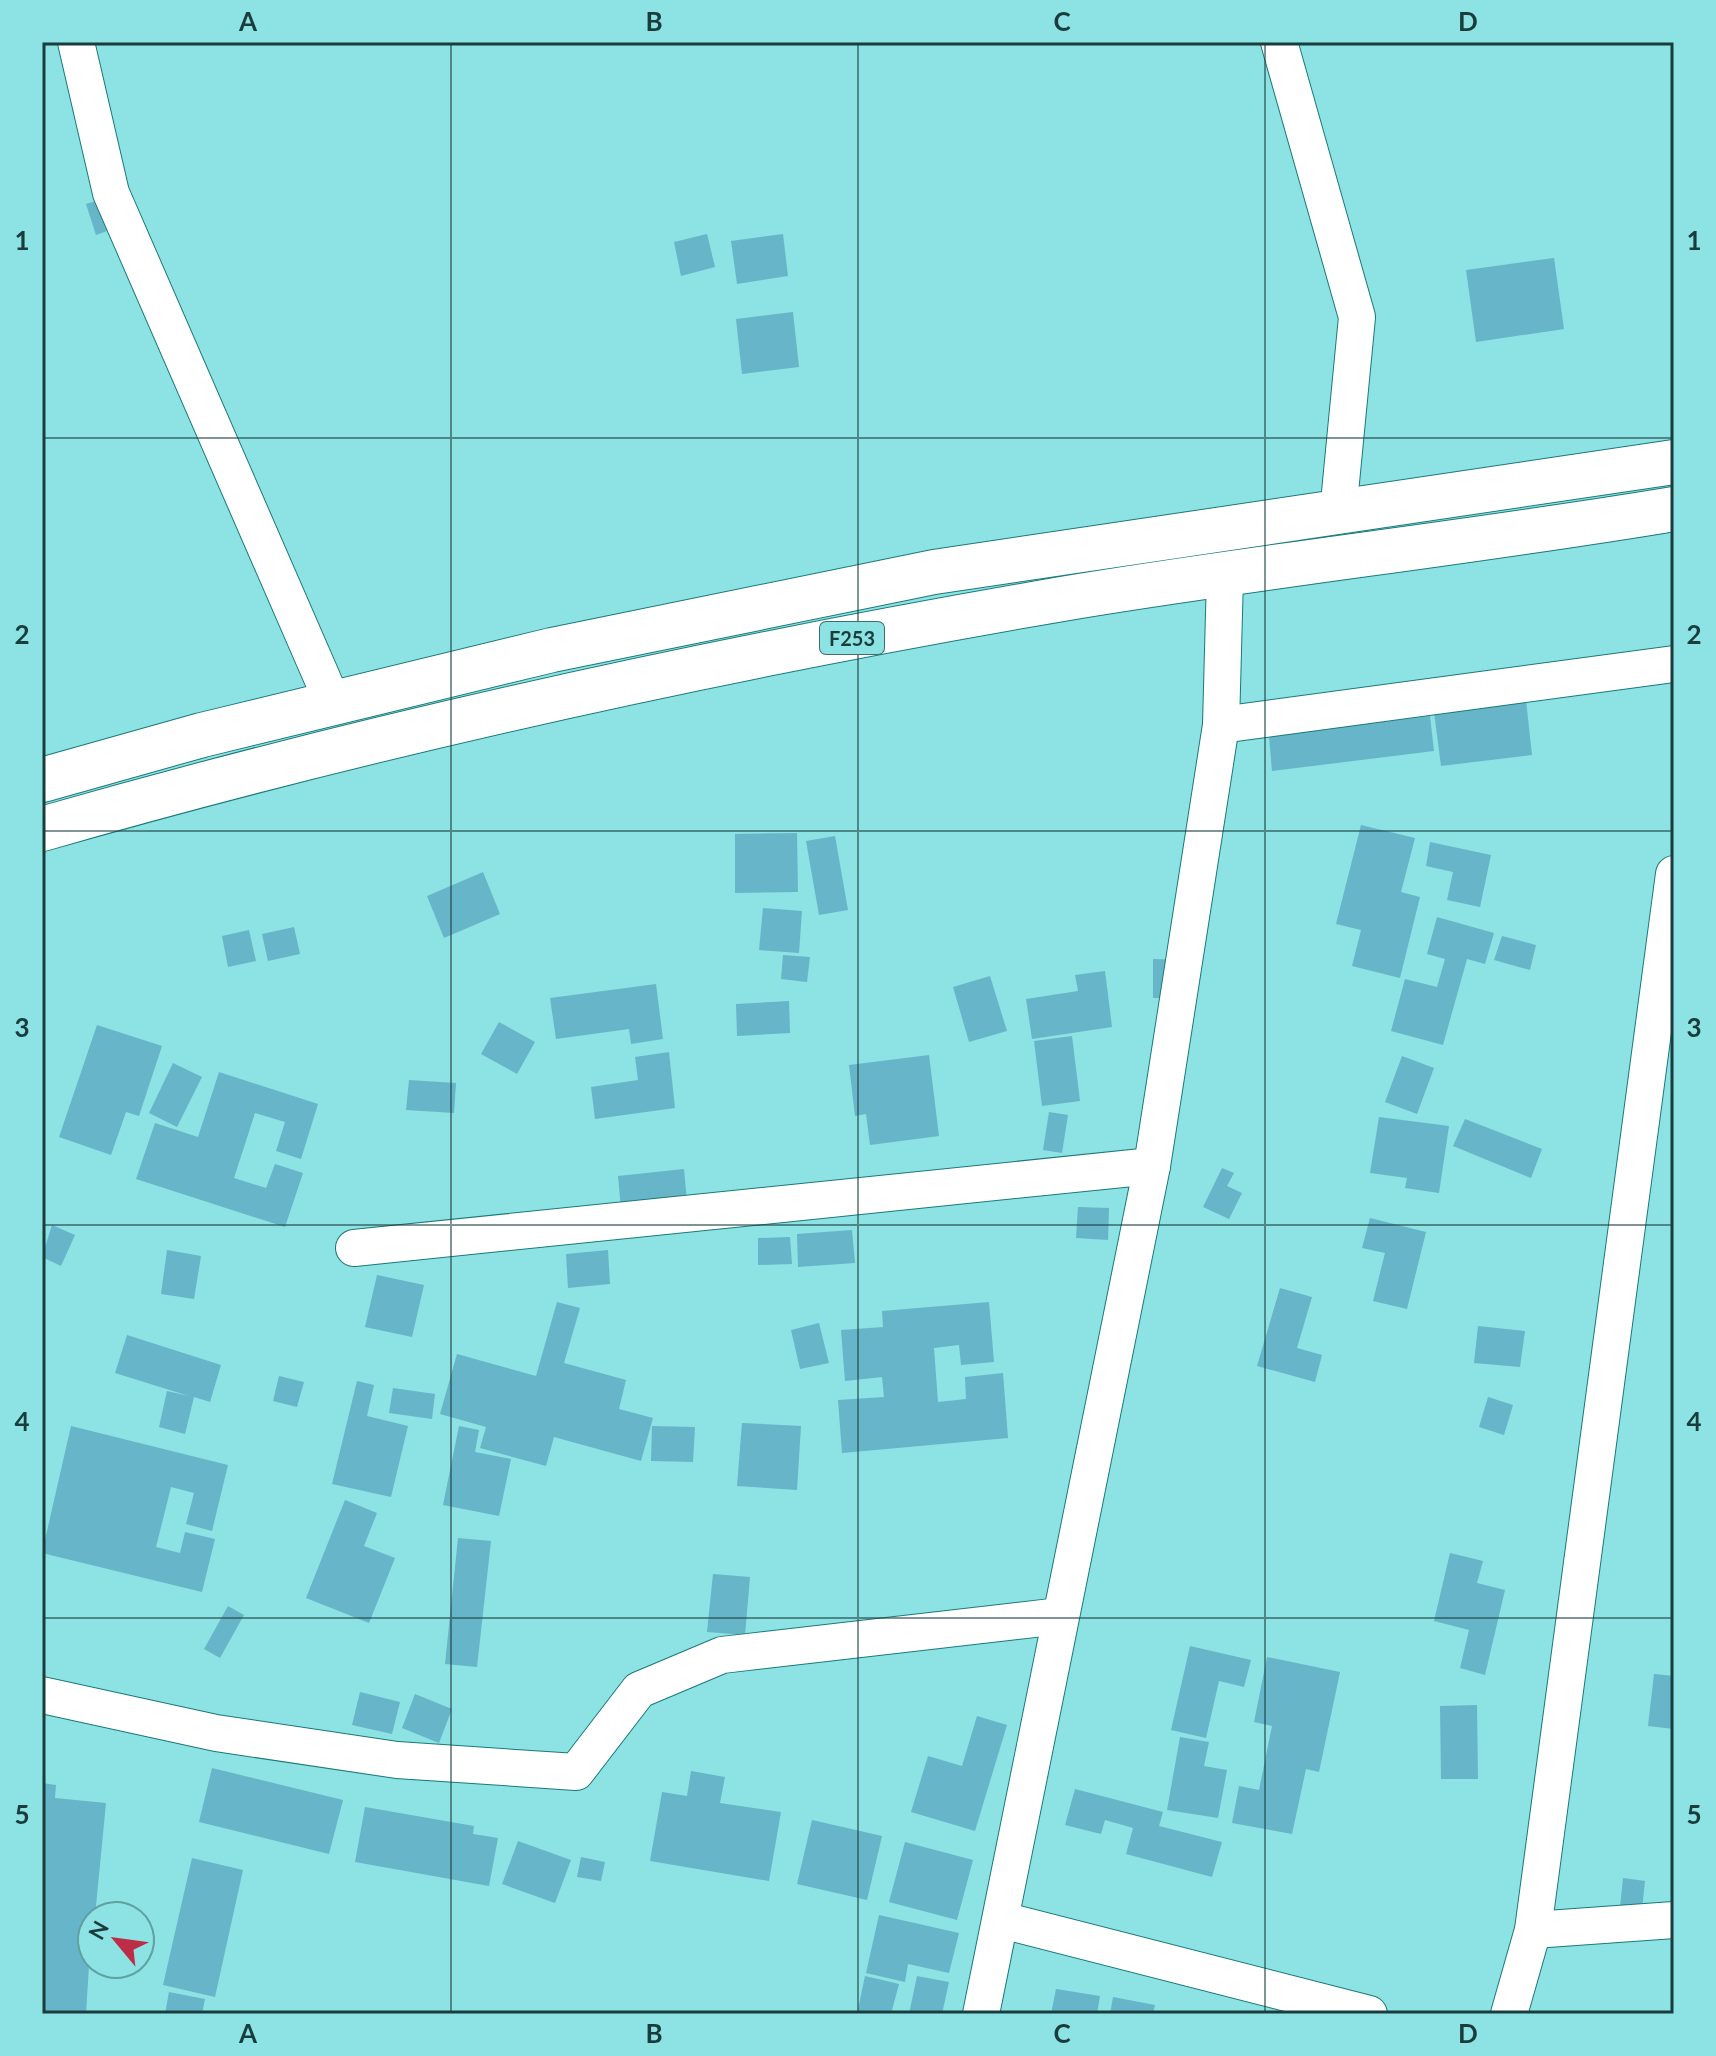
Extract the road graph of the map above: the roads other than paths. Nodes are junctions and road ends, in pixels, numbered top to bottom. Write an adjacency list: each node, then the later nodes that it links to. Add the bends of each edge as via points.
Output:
1 (76, 42): 8 (street, via 111,193)
2 (1279, 42): 5 (street, via 1357,317)
3 (1674, 462): 5 (main road, F253)
4 (1674, 509): 6 (main road, F253)
5 (1338, 513): 8 (main road, F253, via 934,572 552,650)
6 (1225, 576): 9 (street); 11 (main road, F253, via 1064,599 733,661 266,767)
7 (1674, 664): 9 (street)
8 (333, 703): 10 (main road, F253)
9 (1221, 725): 13 (street)
10 (42, 780)
11 (43, 834)
12 (1674, 874): 19 (street)
13 (1152, 1166): 14 (street); 15 (street)
14 (354, 1248)
15 (1060, 1616): 16 (street, via 722,1655 639,1690 576,1772 397,1760 216,1733); 17 (street)
16 (42, 1695)
17 (1002, 1920): 20 (street); 21 (street)
18 (1674, 1920): 19 (street)
19 (1533, 1930): 22 (street)
20 (981, 2014)
21 (1369, 2014)
22 (1509, 2014)

